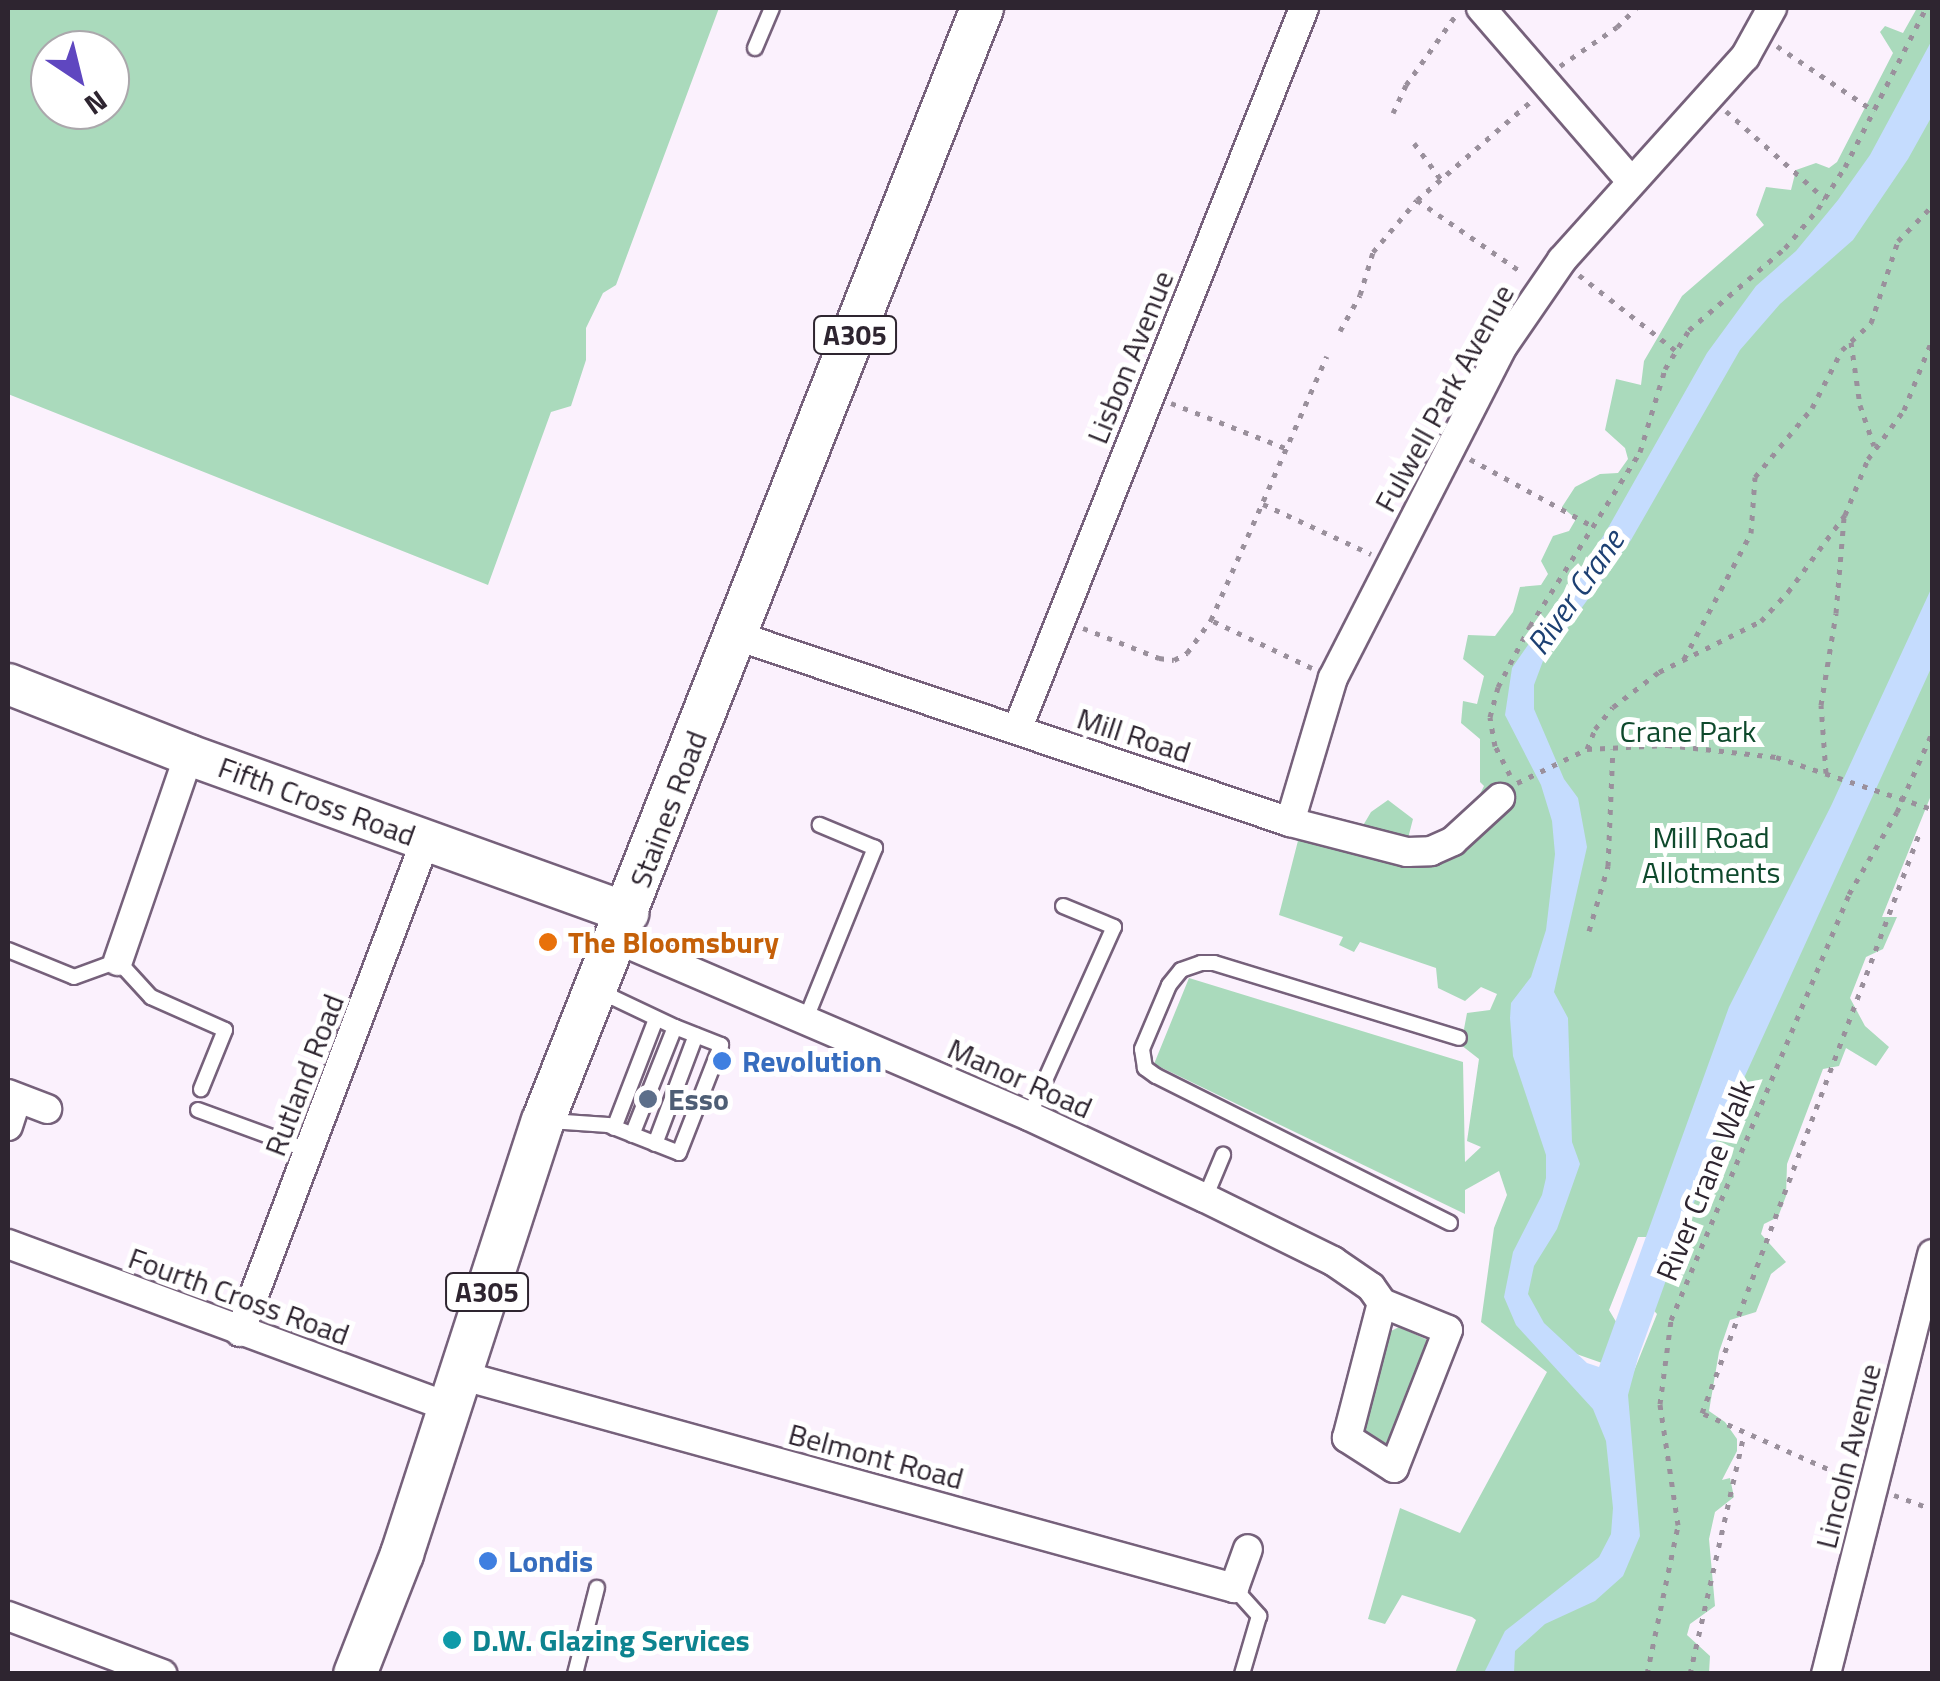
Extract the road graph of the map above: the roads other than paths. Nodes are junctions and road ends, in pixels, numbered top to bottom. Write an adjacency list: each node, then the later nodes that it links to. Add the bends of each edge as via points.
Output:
1 (772, 8): 6 (lane)
2 (982, 8): 8 (main road, Staines Road / A305)
3 (1304, 8): 10 (street, Lisbon Avenue)
4 (1481, 8): 7 (street)
5 (1772, 8): 7 (street, Fulwell Park Avenue, via 1761,34 1710,97)
6 (755, 48)
7 (1631, 181): 13 (street, Fulwell Park Avenue, via 1562,260 1504,346 1333,678)
8 (737, 636): 10 (street, Mill Road); 17 (main road, Staines Road / A305)
9 (8, 684): 11 (street, Fifth Cross Road)
10 (1017, 730): 13 (street, Mill Road)
11 (189, 756): 15 (street, Fifth Cross Road); 19 (street)
12 (1508, 791): 13 (street, Mill Road, via 1453,841 1431,851 1407,852)
13 (1290, 822)
14 (820, 826): 22 (lane, via 875,848)
15 (426, 840): 17 (street, Fifth Cross Road); 36 (street, Rutland Road)
16 (1063, 906): 30 (lane, via 1114,927)
17 (622, 926): 20 (main road, Staines Road / A305); 22 (street, Manor Road)
18 (8, 950): 19 (lane, via 74,976)
19 (118, 961): 26 (lane, via 151,997 225,1030)
20 (596, 990): 21 (lane); 31 (main road, Staines Road / A305)
21 (650, 1017): 23 (lane); 33 (lane)
22 (804, 1020): 30 (street, Manor Road)
23 (675, 1027): 24 (lane); 34 (lane)
24 (696, 1035): 35 (lane); 35 (lane, via 720,1045 691,1123 679,1153)
25 (1459, 1038): 39 (lane, via 1214,962 1190,965 1169,984 1142,1048 1156,1076 1237,1124)
26 (202, 1089)
27 (12, 1096): 28 (street); 32 (street)
28 (47, 1109)
29 (198, 1110): 36 (lane)
30 (1029, 1116): 38 (street, Manor Road)
31 (543, 1121): 33 (lane); 44 (main road, Staines Road / A305)
32 (8, 1126)
33 (611, 1126): 34 (lane)
34 (632, 1135): 35 (lane)
35 (655, 1144)
36 (310, 1152): 43 (street, Rutland Road)
37 (1223, 1155): 38 (lane)
38 (1205, 1198): 42 (street, Manor Road, via 1333,1260)
39 (1450, 1223)
40 (8, 1244): 43 (street, Fourth Cross Road)
41 (1932, 1254): 53 (street, Lincoln Avenue)
42 (1382, 1302): 42 (street, Manor Road, via 1347,1438 1394,1468 1448,1330)
43 (240, 1332): 44 (street, Fourth Cross Road)
44 (455, 1391): 47 (street, Belmont Road); 50 (main road, Staines Road / A305)
45 (1248, 1549): 47 (street)
46 (597, 1588): 51 (lane)
47 (1234, 1588): 52 (lane, via 1259,1616)
48 (8, 1616): 49 (street)
49 (162, 1674)
50 (355, 1674)
51 (575, 1674)
52 (1242, 1674)
53 (1826, 1674)

